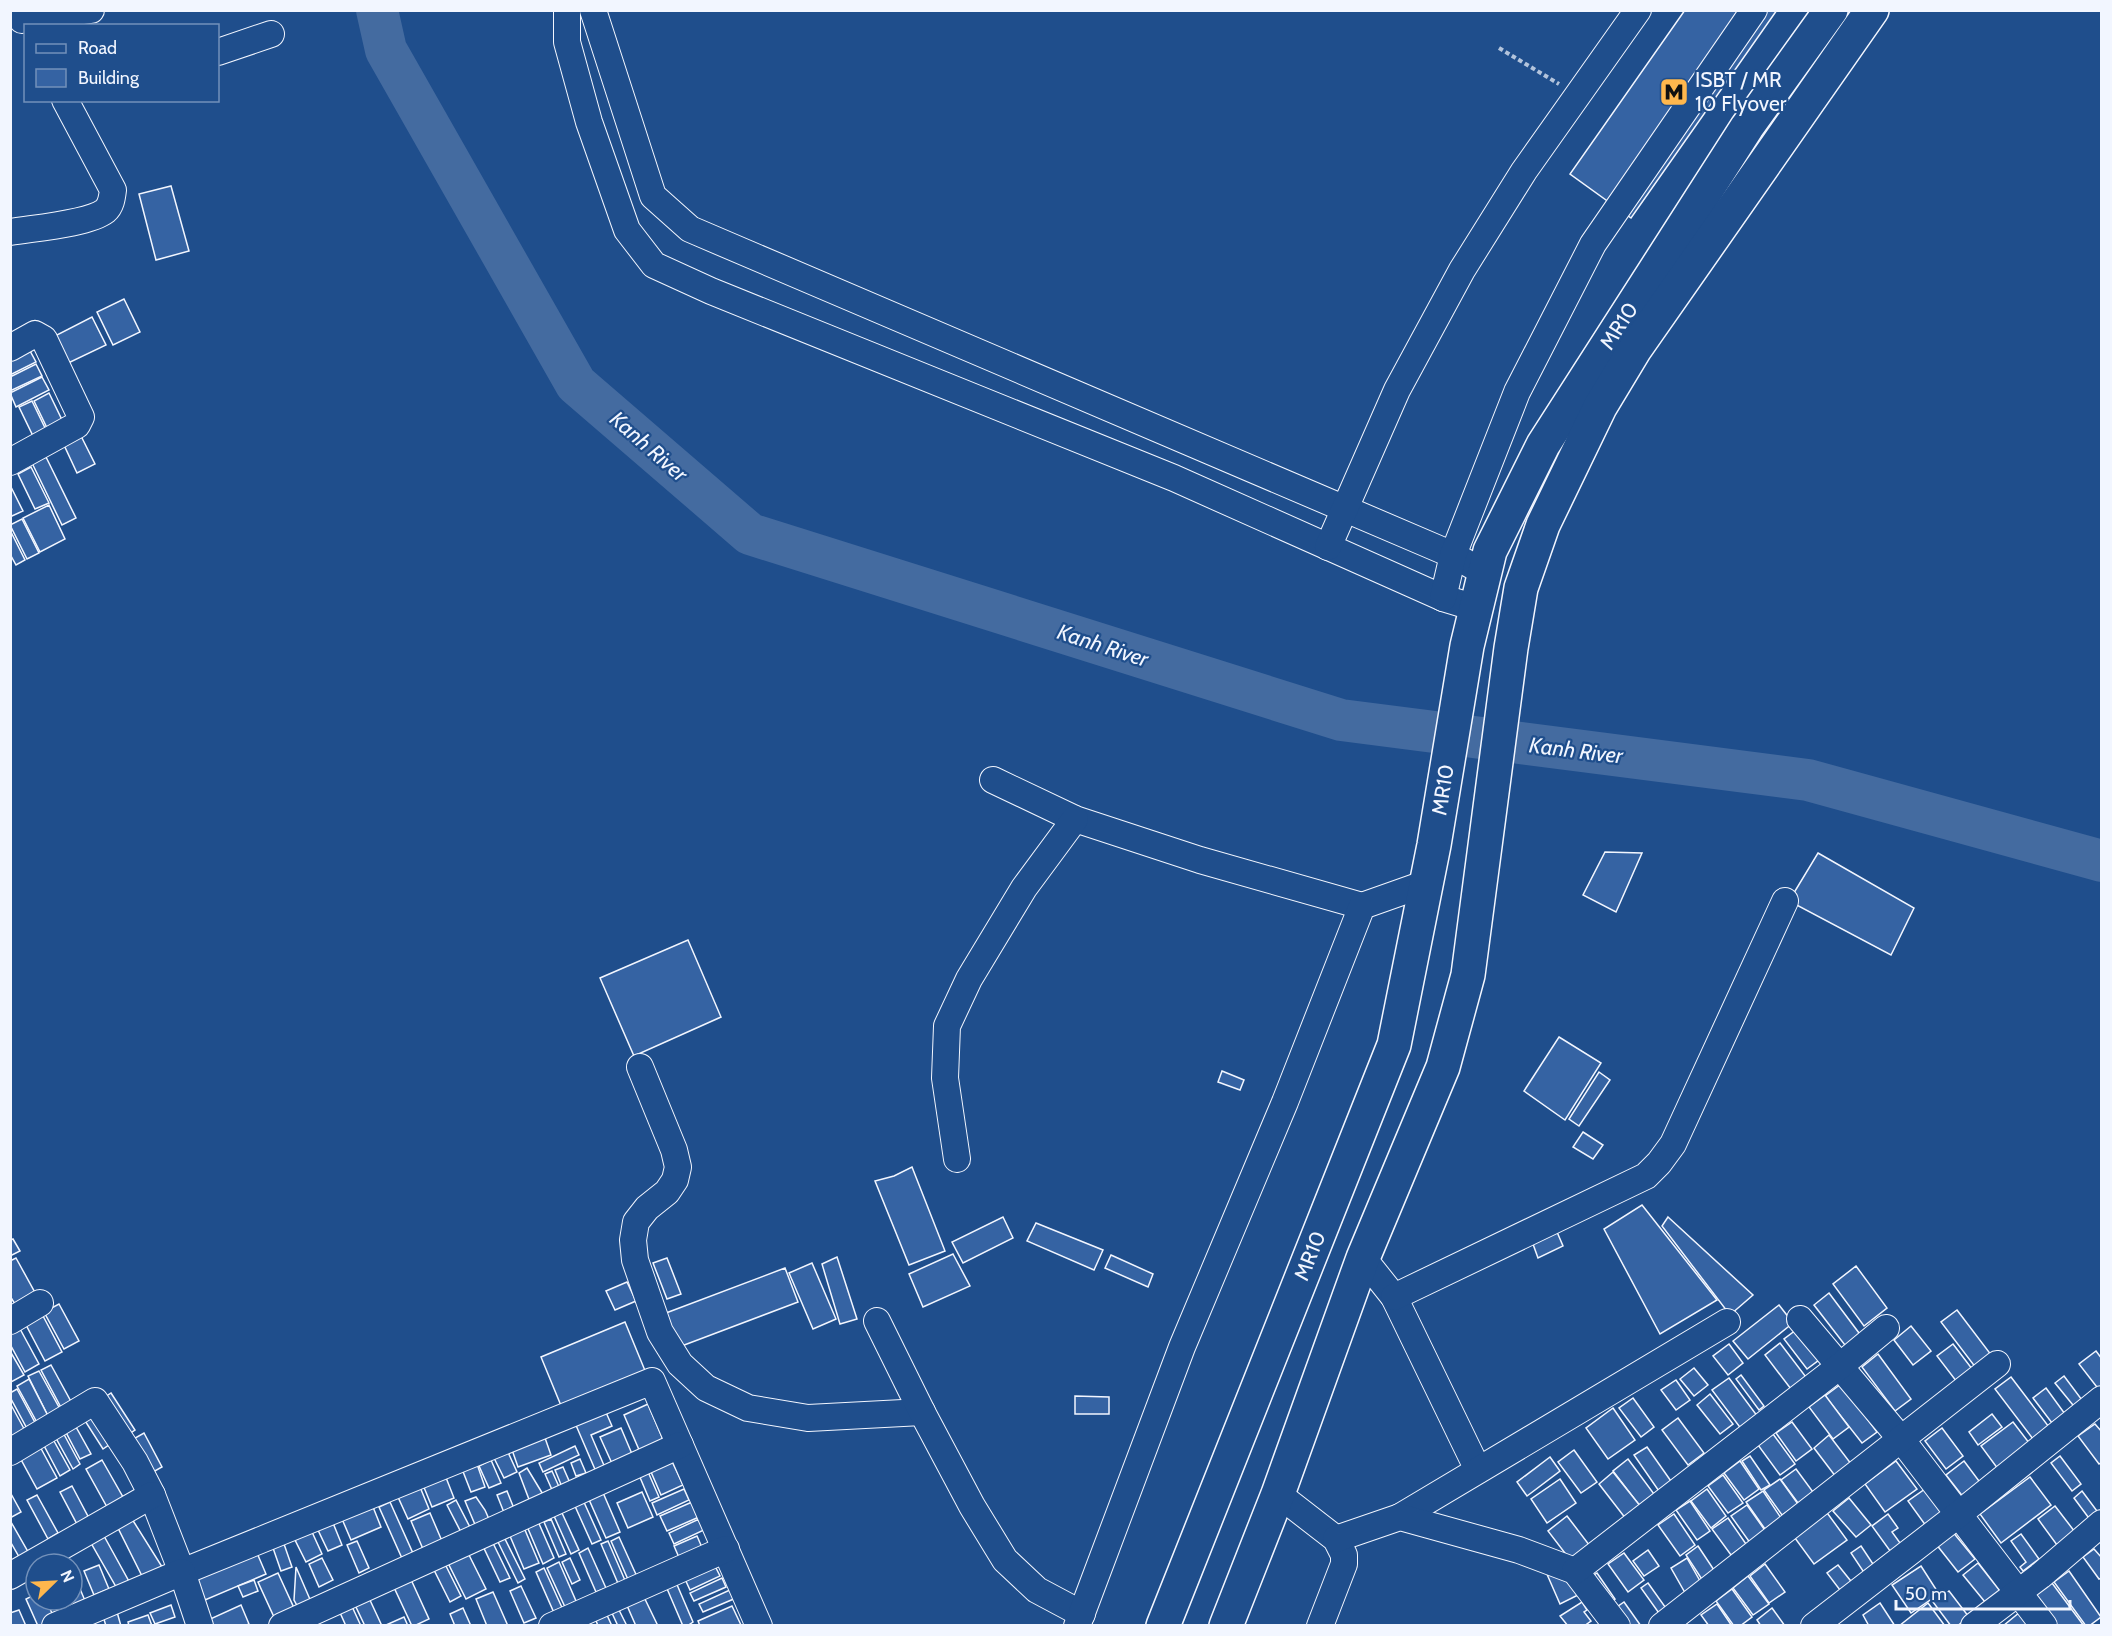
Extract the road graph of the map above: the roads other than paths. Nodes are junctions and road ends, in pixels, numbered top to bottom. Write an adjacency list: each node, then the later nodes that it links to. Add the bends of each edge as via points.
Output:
1 (91, 10): 8 (street)
2 (567, 10): 16 (street, via 567,42 589,122 627,230 654,265 1174,478)
3 (593, 10): 15 (street, via 653,196 690,229)
4 (1638, 10): 15 (street, via 1524,171 1462,270 1397,390)
5 (1754, 10): 17 (street, via 1593,244 1517,392)
6 (1831, 10): 18 (main road, MR10, via 1747,127 1543,445 1490,551)
7 (1872, 10): 28 (main road, MR10, via 1635,349 1600,407 1543,525 1521,588 1468,975 1443,1067)
8 (22, 19)
9 (271, 34): 10 (street)
10 (219, 52)
11 (67, 102): 12 (street, via 113,190 109,207 90,219)
12 (10, 232)
13 (10, 348): 14 (street, via 36,334 44,339 81,417 77,425)
14 (10, 462)
15 (1345, 508): 16 (street); 17 (street)
16 (1328, 547): 19 (street)
17 (1453, 555): 18 (street); 19 (street)
18 (1485, 573): 20 (main road, MR10)
19 (1443, 598): 20 (street)
20 (1476, 608): 23 (main road, MR10)
21 (993, 780): 22 (street)
22 (1075, 819): 25 (street); 27 (street, via 1024,888 969,979 947,1026 945,1078)
23 (1427, 883): 25 (street); 61 (main road, MR10, via 1394,1046)
24 (1785, 901): 29 (street, via 1673,1144 1659,1163 1646,1176)
25 (1362, 906): 55 (street, via 1182,1347)
26 (640, 1067): 39 (street, via 678,1167 667,1192 636,1222 635,1260 660,1332 680,1364 706,1388 748,1407 808,1418)
27 (957, 1159)
28 (1363, 1258): 29 (street); 44 (main road, MR10)
29 (1394, 1297): 43 (street)
30 (40, 1303): 32 (street)
31 (1800, 1319): 37 (street)
32 (10, 1321)
33 (877, 1321): 39 (street)
34 (1727, 1322): 43 (street)
35 (1886, 1328): 37 (street)
36 (1997, 1364): 40 (street)
37 (1840, 1366): 40 (street); 51 (street)
38 (2102, 1399): 46 (street)
39 (922, 1412): 55 (street, via 1005,1560 1037,1590)
40 (1901, 1439): 46 (street); 65 (street)
41 (680, 1445): 50 (street); 52 (street, via 652,1381); 58 (street)
42 (10, 1452): 45 (street, via 95,1401)
43 (1478, 1470): 47 (street)
44 (1278, 1494): 49 (street); 62 (main road, MR10)
45 (152, 1495): 52 (street); 53 (street)
46 (1959, 1514): 54 (street); 66 (street)
47 (1400, 1517): 49 (street); 51 (street, via 1519,1550)
48 (2102, 1523): 54 (street)
49 (1336, 1539): 63 (street, via 1344,1564)
50 (726, 1549): 59 (street); 60 (street)
51 (1575, 1571): 64 (street)
52 (182, 1572): 56 (street); 57 (street)
53 (10, 1576)
54 (2017, 1592): 67 (street); 68 (street)
55 (1080, 1620)
56 (55, 1626)
57 (200, 1626)
58 (282, 1626)
59 (552, 1626)
60 (759, 1626)
61 (1163, 1626)
62 (1226, 1626)
63 (1320, 1626)
64 (1617, 1626)
65 (1662, 1626)
66 (1814, 1626)
67 (1974, 1626)
68 (2044, 1626)

